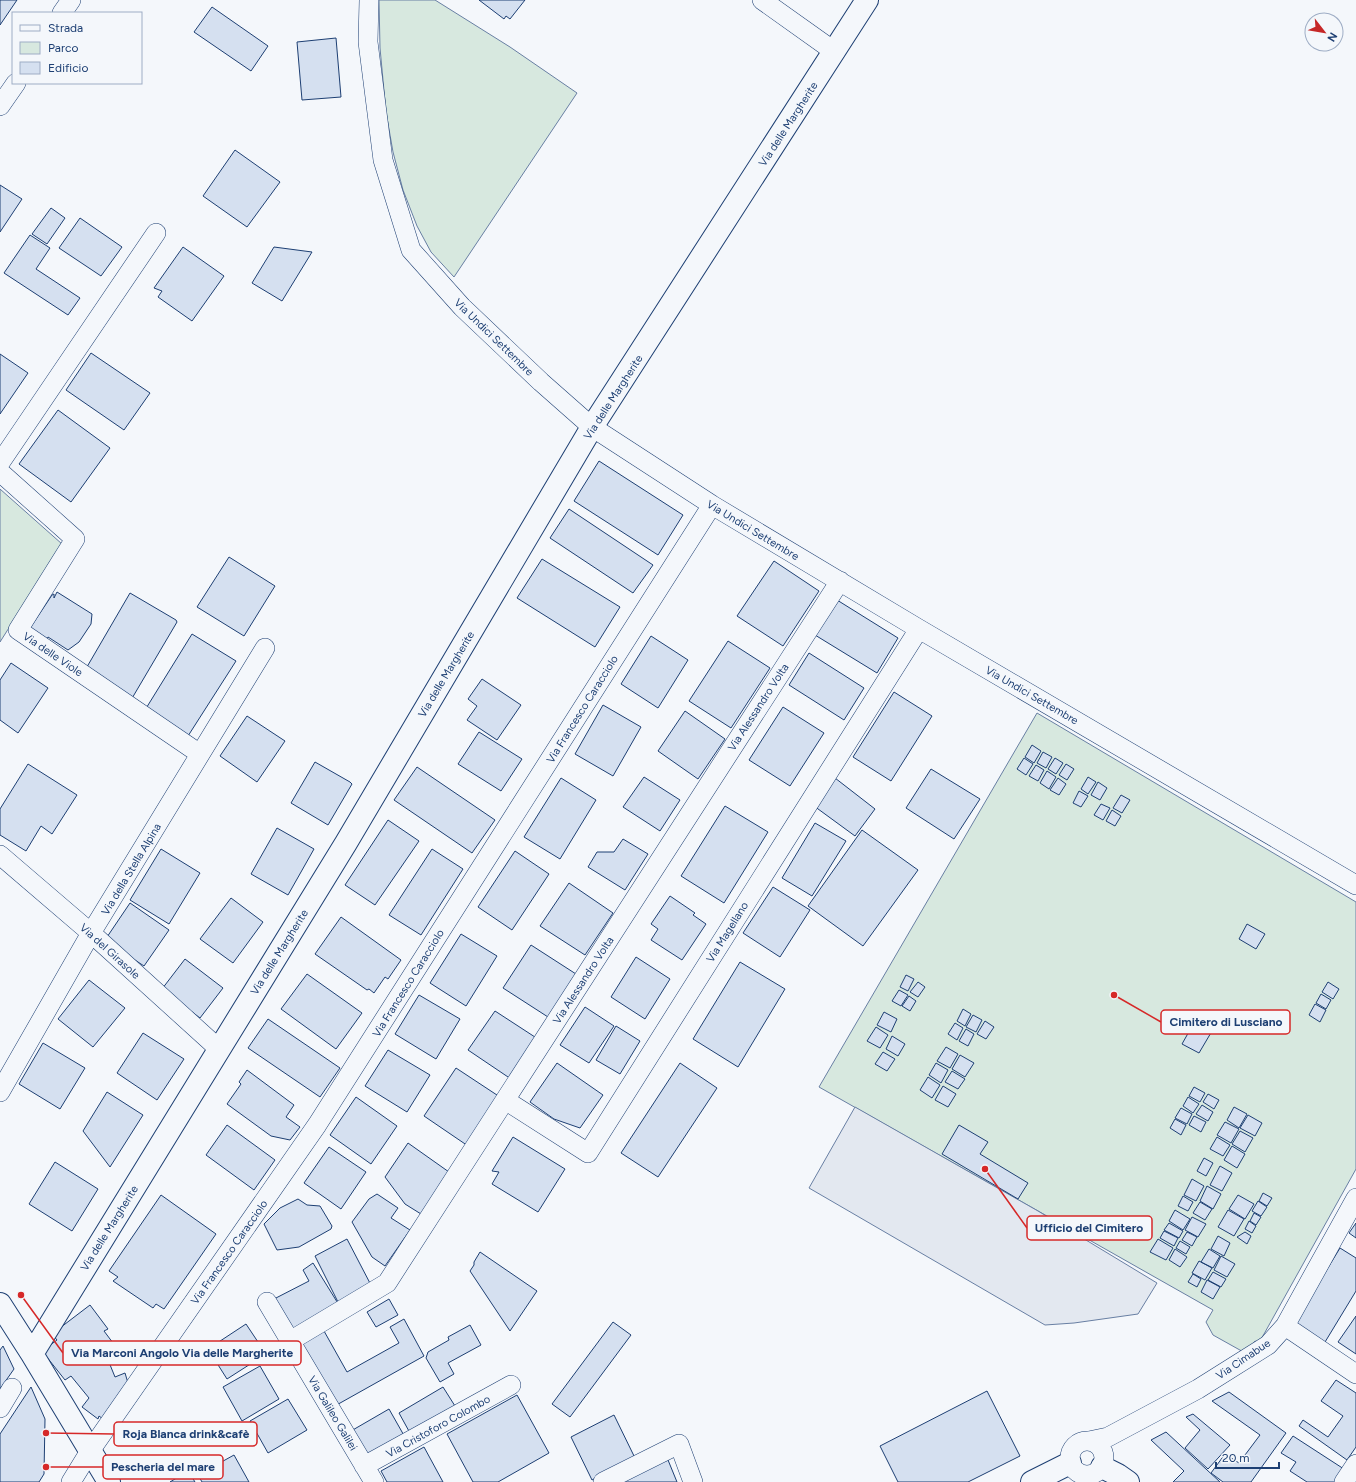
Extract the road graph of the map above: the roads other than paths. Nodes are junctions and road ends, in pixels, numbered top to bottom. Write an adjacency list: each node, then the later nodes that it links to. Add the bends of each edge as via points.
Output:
1 (71, 0): 5 (street)
2 (369, 0): 10 (street, Via Undici Settembre, via 368,42 383,160 411,250 462,307)
3 (762, 0): 6 (street)
4 (867, 0): 6 (street, Via delle Margherite)
5 (63, 12)
6 (835, 52): 10 (street, Via delle Margherite)
7 (15, 84): 8 (street)
8 (0, 106)
9 (156, 233): 11 (street)
10 (592, 428): 13 (street, Via Undici Settembre); 21 (street, Via delle Margherite, via 346,843)
11 (0, 463)
12 (0, 472): 17 (street, Via delle Viole, via 75,539 18,630)
13 (712, 505): 14 (street, Via Undici Settembre); 35 (street, Via Francesco Caracciolo, via 317,1125)
14 (840, 582): 15 (street, Via Undici Settembre); 23 (street, Via Alessandro Volta)
15 (919, 629): 19 (street, Via Undici Settembre); 23 (street, Via Magellano, via 588,1153)
16 (265, 648): 17 (street, Via della Stella Alpina)
17 (200, 754): 20 (street, Via della Stella Alpina)
18 (0, 855): 20 (street, Via del Girasole)
19 (1356, 885)
20 (91, 934): 21 (street, Via del Girasole); 22 (street, Via della Stella Alpina)
21 (219, 1049): 29 (street, Via delle Margherite)
22 (0, 1092)
23 (505, 1100): 28 (street, Via Alessandro Volta, via 387,1283)
24 (1356, 1198): 27 (street, Via Cimabue)
25 (267, 1302): 28 (street, Via Galileo Galilei)
26 (0, 1304): 29 (street)
27 (1285, 1326): 30 (street); 34 (street, Via Cimabue, via 1268,1345 1198,1389 1108,1437)
28 (290, 1341): 38 (street, Via Galileo Galilei)
29 (32, 1354): 35 (street)
30 (1356, 1374)
31 (511, 1385): 38 (street, Via Cristoforo Colombo)
32 (12, 1388): 33 (street)
33 (0, 1408)
34 (1089, 1441): 36 (street, via 1074,1447); 39 (street, via 1095,1443 1102,1451)
35 (90, 1451): 40 (street, Via Francesco Caracciolo); 41 (street)
36 (1070, 1463): 39 (street, via 1072,1468 1082,1475 1093,1474); 45 (street)
37 (1356, 1464): 47 (street)
38 (364, 1466): 42 (street, Via Galileo Galilei)
39 (1102, 1467): 46 (street)
40 (71, 1482)
41 (109, 1482)
42 (374, 1482)
43 (603, 1482): 44 (street, via 679,1444)
44 (693, 1482)
45 (1032, 1482)
46 (1128, 1482)
47 (1344, 1482)

